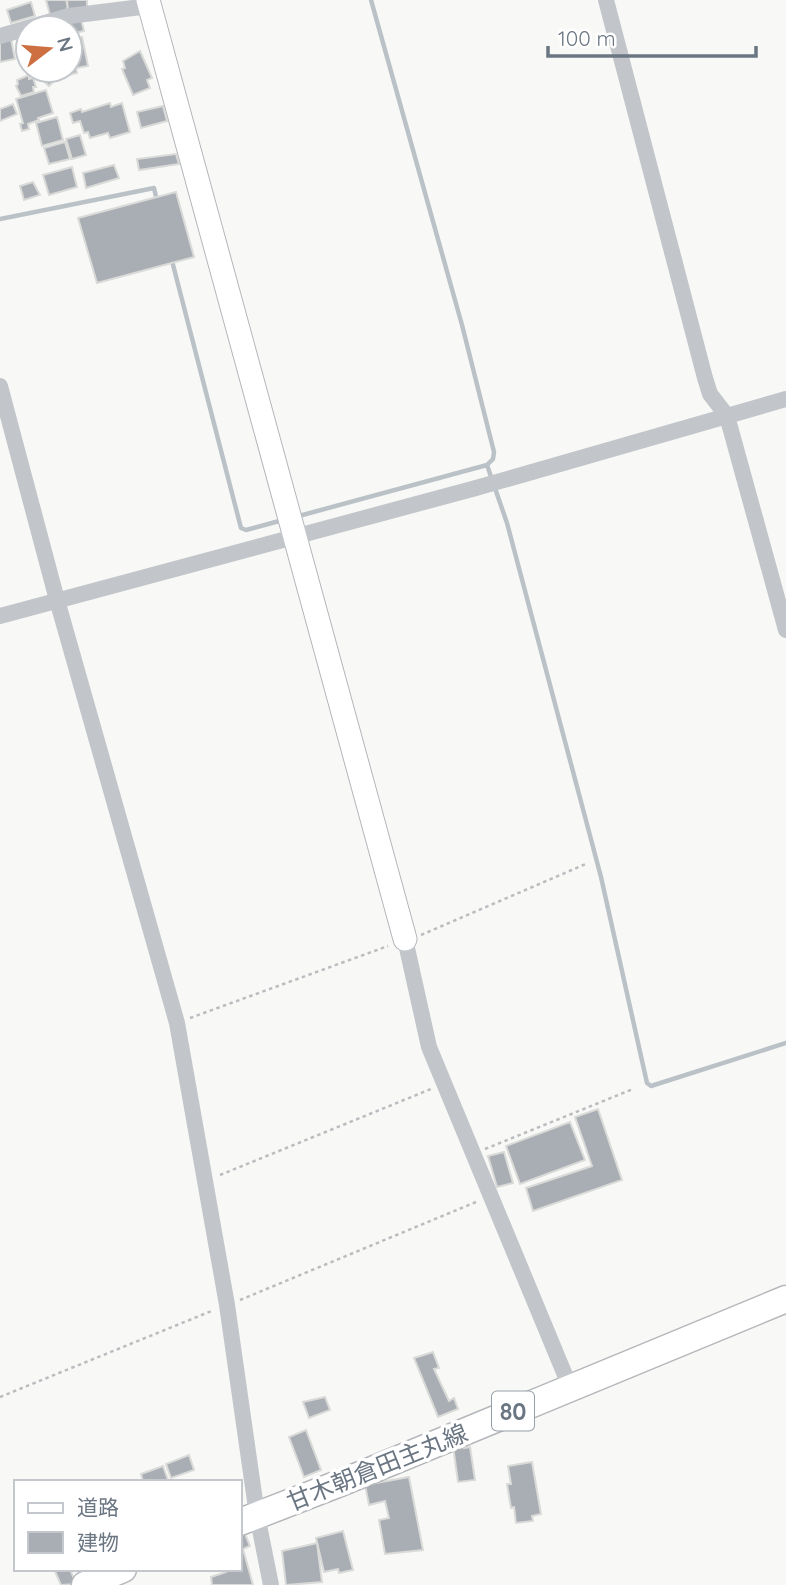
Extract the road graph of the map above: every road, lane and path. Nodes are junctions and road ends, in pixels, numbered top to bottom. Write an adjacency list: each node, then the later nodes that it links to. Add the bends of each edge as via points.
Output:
1 (606, 0): 6 (street, via 710,394)
2 (148, 3): 3 (street, via 69,16); 7 (street)
3 (0, 36)
4 (0, 386): 8 (street)
5 (786, 400): 6 (street)
6 (727, 416): 7 (street); 10 (street)
7 (295, 536): 8 (street); 12 (street)
8 (57, 600): 9 (street); 13 (street)
9 (0, 616)
10 (786, 630)
11 (588, 863): 12 (path)
12 (405, 939): 13 (path); 14 (street, via 429,1047)
13 (177, 1023): 17 (street)
14 (444, 1084): 16 (street); 17 (path)
15 (633, 1089): 16 (path)
16 (472, 1154): 18 (street)
17 (205, 1181): 20 (street)
18 (490, 1197): 20 (path); 21 (street)
19 (786, 1298): 21 (main road, 甘木朝倉田主丸線 / 80)
20 (227, 1305): 22 (path); 23 (street)
21 (570, 1387): 23 (main road, 甘木朝倉田主丸線 / 80)
22 (0, 1397)
23 (248, 1519): 26 (street)
24 (118, 1571): 25 (main road)
25 (85, 1585)
26 (271, 1585)

